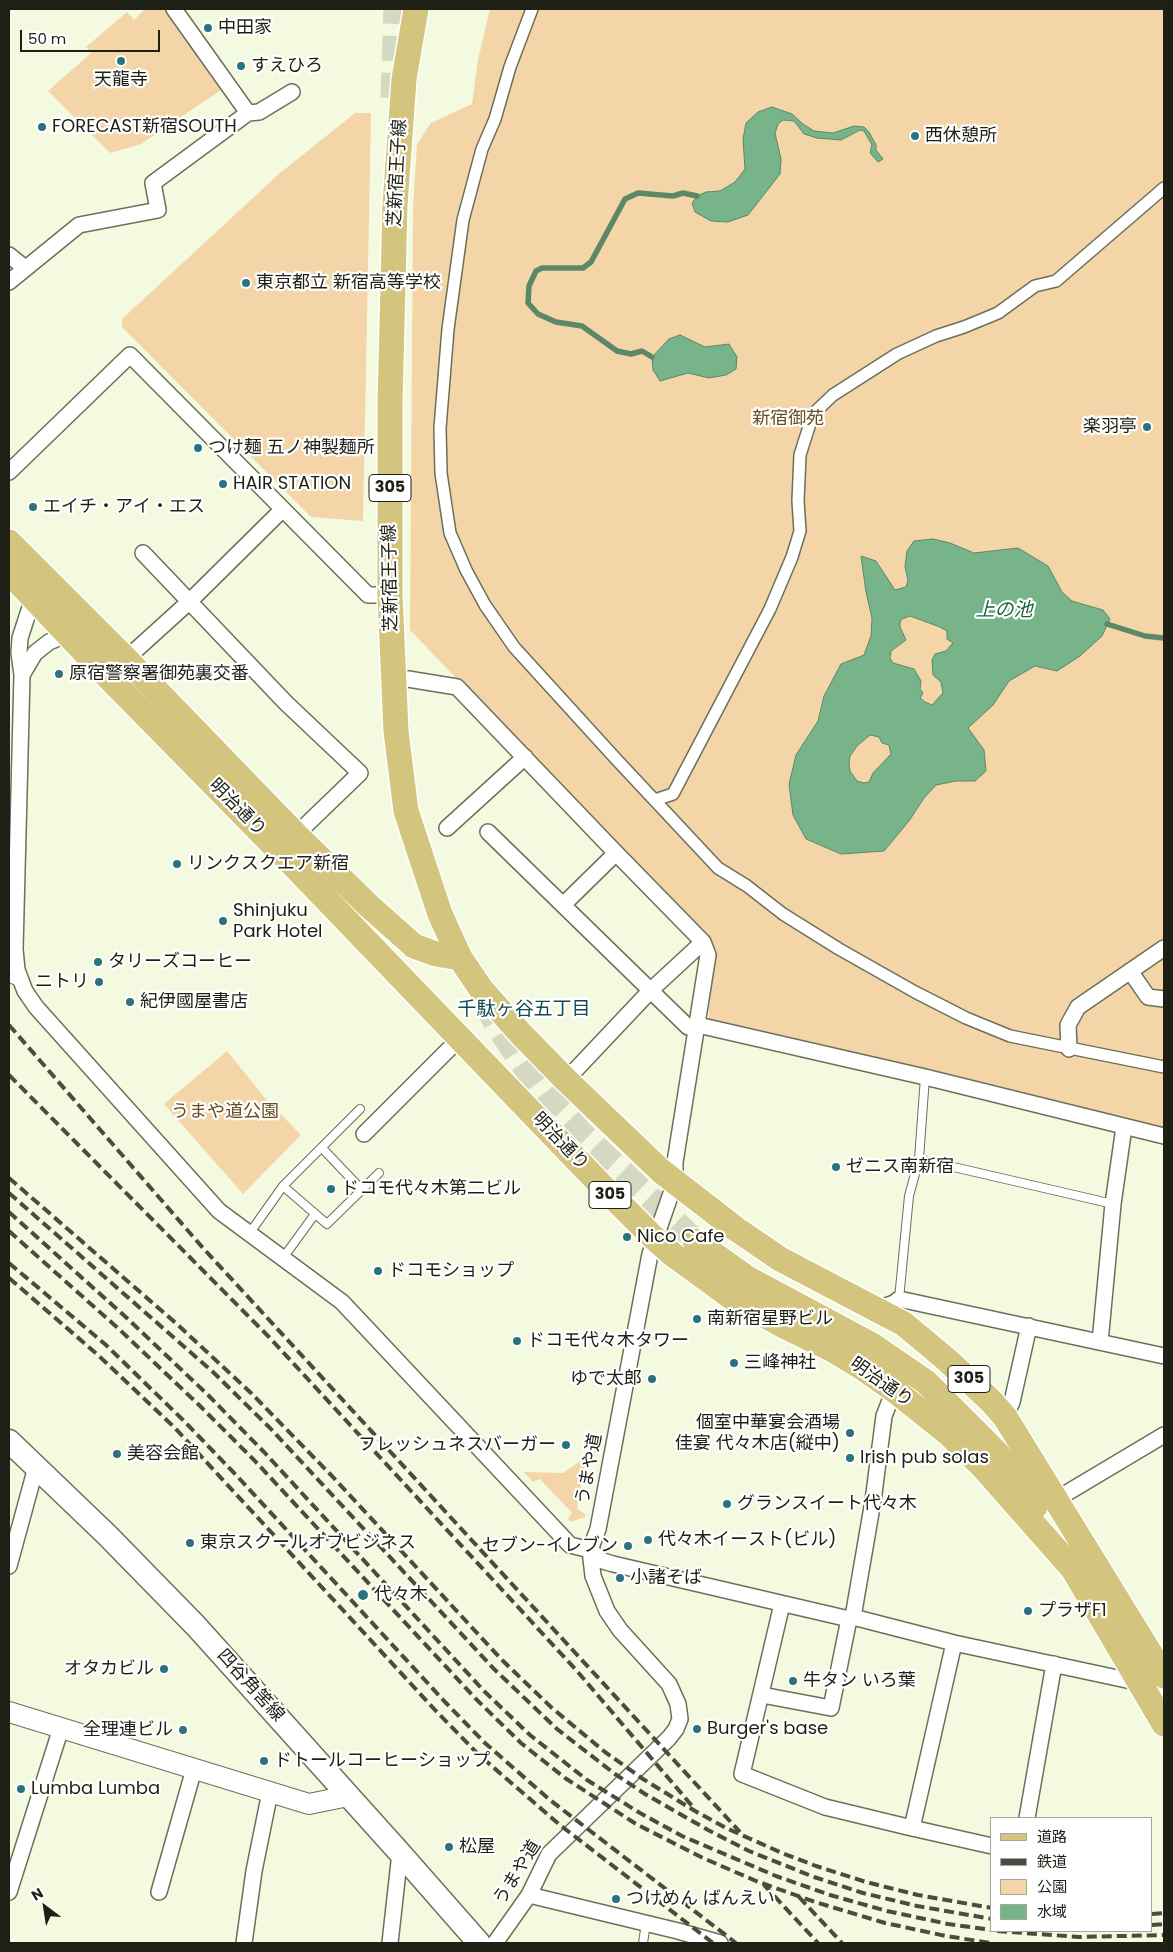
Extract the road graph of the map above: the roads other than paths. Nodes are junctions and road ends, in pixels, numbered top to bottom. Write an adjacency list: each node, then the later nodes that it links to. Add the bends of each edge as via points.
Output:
1 (174, 9): 5 (street)
2 (416, 9): 15 (main road, 芝新宿王子線 / 305, via 404,79 395,205)
3 (532, 9): 23 (street, via 482,149 463,220 448,329 440,472 450,533 485,605 514,647)
4 (292, 92): 5 (street, via 259,112)
5 (248, 113): 8 (street, via 153,183 158,210 79,225)
6 (1164, 188): 23 (street, via 1056,281 1035,286 998,313 897,354 833,395 812,414 800,455 800,531 792,557 770,610 673,794)
7 (9, 255): 8 (street)
8 (25, 268): 9 (street)
9 (9, 282)
10 (9, 472): 11 (street, via 130,355)
11 (282, 510): 15 (street, via 368,595); 17 (street)
12 (9, 542): 19 (main road, 明治通り)
13 (143, 553): 17 (street)
14 (9, 572): 16 (main road, 明治通り / 305)
15 (390, 595): 21 (main road, 芝新宿王子線 / 305)
16 (33, 598): 18 (main road, 明治通り / 305); 20 (street, via 20,638)
17 (190, 602): 19 (street); 26 (street, via 286,703 360,773)
18 (68, 634): 20 (street, via 49,642 35,653); 39 (main road, 明治通り / 305)
19 (126, 659): 26 (main road, 明治通り)
20 (22, 675): 28 (street)
21 (393, 679): 22 (street, via 456,687); 33 (main road, 芝新宿王子線 / 305, via 406,810 440,914)
22 (525, 756): 24 (street); 27 (street)
23 (655, 800): 40 (street, via 718,868 839,949 966,1018 1010,1036)
24 (448, 828)
25 (488, 832): 29 (street)
26 (297, 836): 33 (main road, 明治通り, via 414,946)
27 (616, 853): 29 (street); 31 (street)
28 (12, 877): 30 (street)
29 (563, 905): 36 (street)
30 (12, 930): 35 (street)
31 (704, 942): 36 (street); 38 (street, うまや道, via 708,955)
32 (1164, 948): 34 (street)
33 (460, 958): 43 (main road, 305, via 520,1033)
34 (1130, 971): 37 (street, via 1148,997); 40 (street, via 1078,1007 1068,1025)
35 (15, 981): 56 (street, via 209,1200)
36 (651, 990): 38 (street, via 688,1027); 43 (street)
37 (1164, 999)
38 (698, 1025): 42 (street); 51 (street, うまや道, via 675,1162)
39 (460, 1037): 46 (street); 57 (main road, 明治通り / 305)
40 (1069, 1049): 41 (street)
41 (1164, 1067)
42 (925, 1078): 45 (street); 49 (lane)
43 (566, 1080): 51 (main road, 305)
44 (360, 1109): 48 (lane)
45 (1124, 1127): 47 (street); 54 (street)
46 (364, 1134)
47 (1164, 1136)
48 (322, 1148): 52 (lane); 53 (lane)
49 (919, 1159): 54 (lane); 60 (lane)
50 (379, 1173): 53 (lane)
51 (675, 1182): 57 (street, うまや道); 60 (main road, 305, via 780,1259)
52 (283, 1186): 55 (lane); 56 (lane)
53 (362, 1190): 55 (lane, via 327,1224)
54 (1113, 1204): 62 (street)
55 (315, 1214): 59 (lane)
56 (250, 1234): 59 (street)
57 (654, 1238): 64 (main road, 明治通り / 305, via 731,1297 833,1350); 70 (street, うまや道, via 598,1529)
58 (695, 1241): 72 (main road, 305, via 748,1278 872,1345 926,1382 997,1453 1022,1486)
59 (283, 1258): 70 (street, via 342,1302 570,1545)
60 (888, 1304): 61 (street); 65 (main road, 305, via 904,1324 947,1360)
61 (1029, 1326): 62 (street); 65 (street, via 1012,1402)
62 (1100, 1342): 63 (street)
63 (1164, 1356)
64 (894, 1390): 72 (main road, 明治通り / 305, via 949,1434 983,1467); 74 (street, via 884,1416 873,1501)
65 (1004, 1417): 69 (main road, 305)
66 (1164, 1435): 69 (street)
67 (9, 1440): 68 (main road, 四谷角筈線)
68 (36, 1467): 71 (street); 86 (main road, 四谷角筈線, via 196,1626)
69 (1055, 1500): 77 (main road, 305)
70 (590, 1550): 73 (street, via 603,1561 613,1564); 94 (street, うまや道, via 593,1576 606,1611 662,1675 675,1694 680,1719 669,1738 643,1765 549,1854)
71 (9, 1566)
72 (1073, 1569): 78 (main road, 明治通り / 305)
73 (782, 1604): 74 (street); 80 (street)
74 (851, 1618): 75 (street); 80 (street, via 831,1708)
75 (954, 1644): 76 (street); 88 (street)
76 (1054, 1664): 78 (street); 87 (street)
77 (1164, 1676)
78 (1140, 1682): 79 (street); 82 (main road, 明治通り / 305)
79 (1164, 1688)
80 (762, 1695): 88 (street, via 742,1774 825,1807)
81 (9, 1712): 83 (street)
82 (1164, 1724)
83 (61, 1728): 84 (street); 91 (street)
84 (194, 1769): 85 (street); 93 (street)
85 (270, 1792): 86 (street, via 310,1804); 97 (street)
86 (348, 1796): 90 (main road, 四谷角筈線)
87 (1027, 1817)
88 (912, 1828): 89 (street)
89 (990, 1846)
90 (400, 1853): 98 (street); 99 (main road, 四谷角筈線)
91 (14, 1856): 92 (street)
92 (9, 1892)
93 (159, 1892)
94 (528, 1895): 95 (street); 100 (street, うまや道)
95 (646, 1923): 96 (street); 101 (lane)
96 (678, 1931): 102 (street); 103 (street)
97 (244, 1943)
98 (390, 1943)
99 (479, 1943)
100 (495, 1943)
101 (643, 1943)
102 (691, 1943)
103 (720, 1943)

